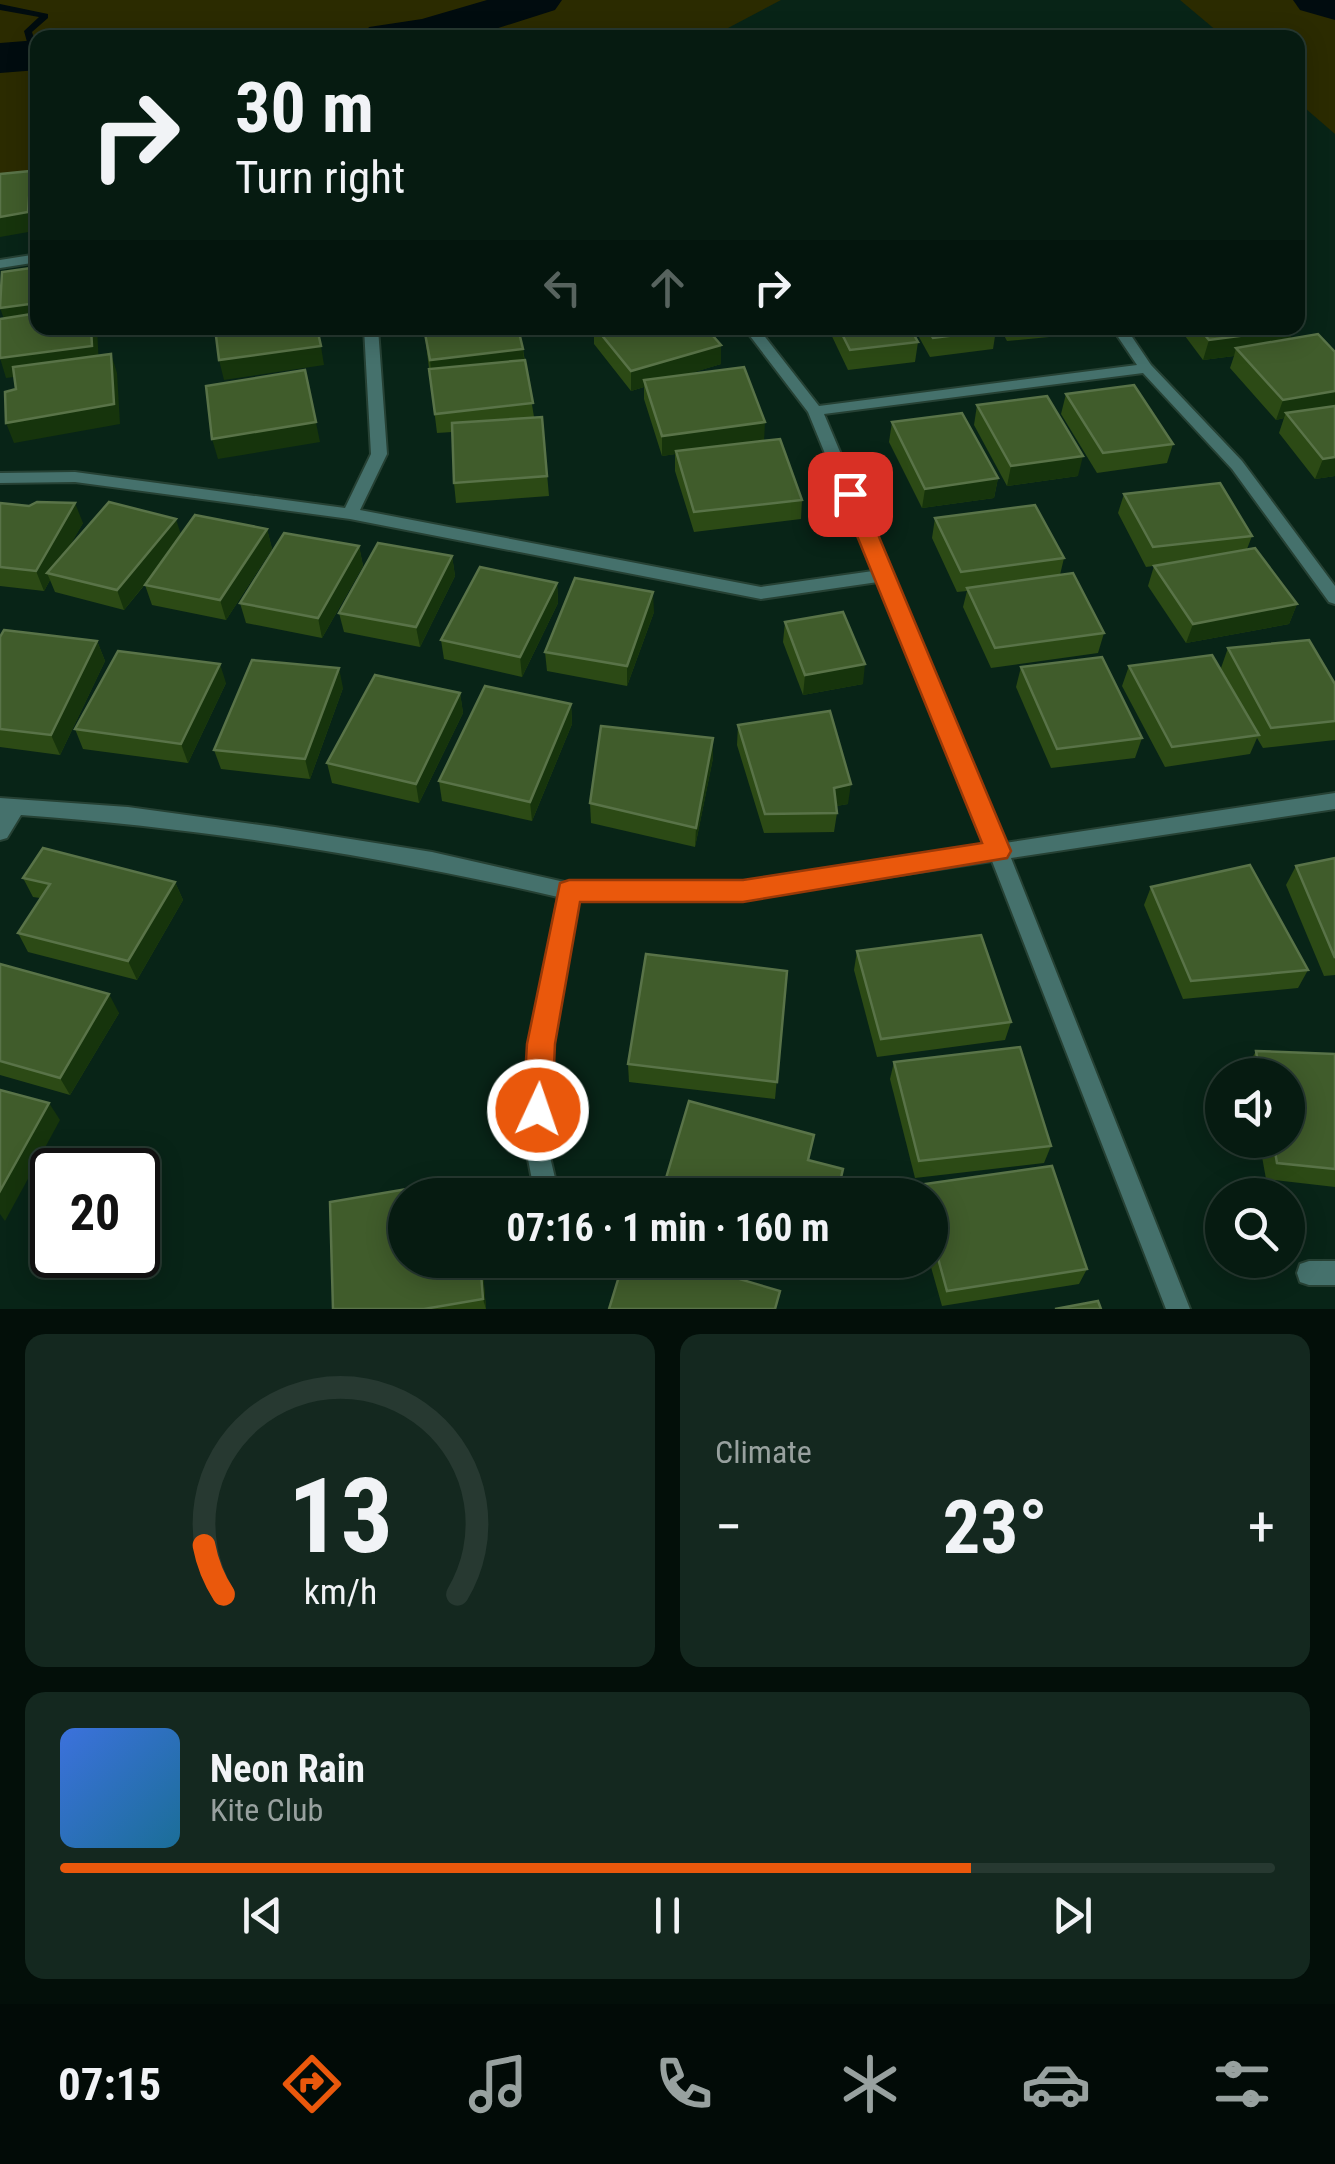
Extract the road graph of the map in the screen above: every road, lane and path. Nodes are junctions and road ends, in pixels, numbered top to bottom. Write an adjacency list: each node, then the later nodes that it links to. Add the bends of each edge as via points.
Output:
1 (30, 259): 2 (lane)
2 (0, 264)
3 (371, 335): 9 (lane, via 379,454)
4 (755, 335): 7 (lane)
5 (1123, 335): 6 (lane)
6 (1146, 368): 7 (lane); 11 (lane, via 1237,465)
7 (815, 411): 10 (lane)
8 (0, 478): 9 (lane, via 75,477)
9 (350, 514): 10 (lane, via 761,594)
10 (882, 576): 15 (lane)
11 (1335, 598)
12 (1335, 801): 15 (lane)
13 (8, 808): 14 (lane); 16 (lane, via 275,834)
14 (0, 832)
15 (998, 851): 16 (lane, via 743,891); 20 (lane)
16 (569, 891): 17 (lane, via 541,1044 536,1144)
17 (543, 1178)
18 (1310, 1273): 19 (lane)
19 (1335, 1273)
20 (1178, 1309)

